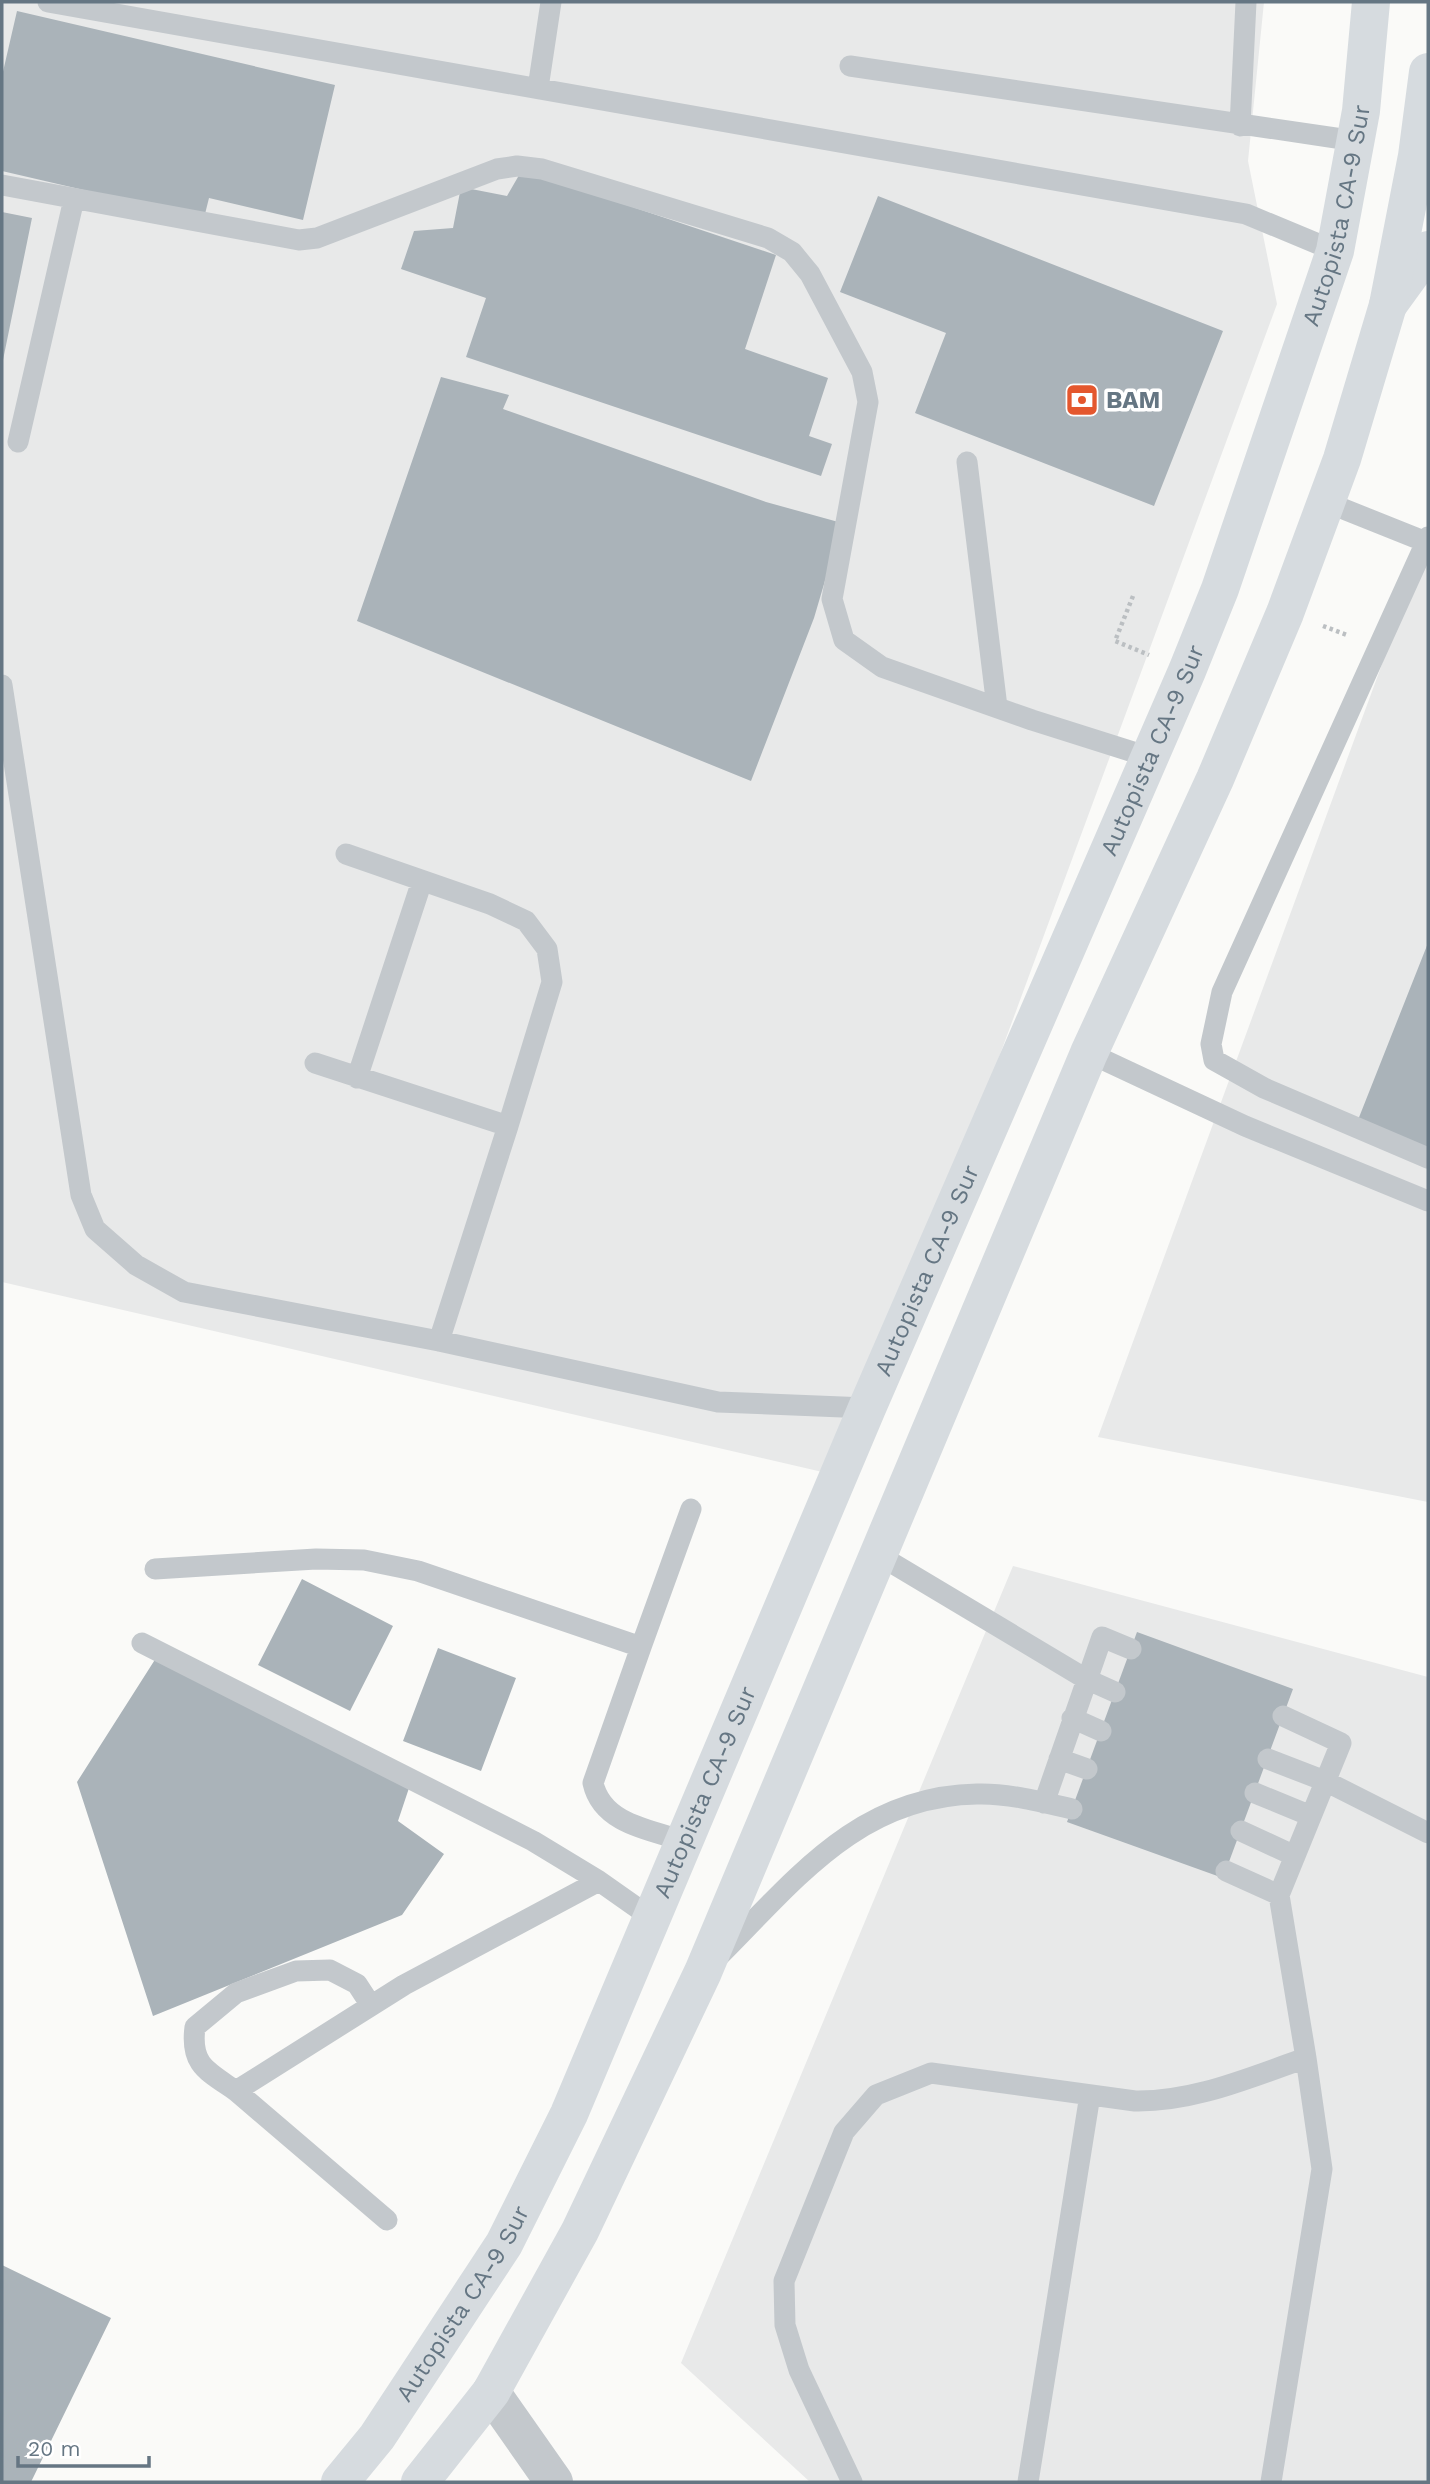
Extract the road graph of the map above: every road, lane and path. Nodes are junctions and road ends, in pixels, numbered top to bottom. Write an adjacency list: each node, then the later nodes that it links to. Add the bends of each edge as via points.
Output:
1 (48, 2): 7 (lane)
2 (551, 2): 7 (lane)
3 (1246, 2): 8 (lane)
4 (1371, 2): 9 (main road, Autopista CA-9 Sur)
5 (850, 66): 8 (lane)
6 (1428, 72): 14 (main road)
7 (538, 88): 13 (lane, via 1246,214)
8 (1240, 126): 9 (lane)
9 (1356, 141): 13 (main road, Autopista CA-9 Sur)
10 (2, 185): 11 (lane)
11 (74, 199): 15 (lane); 22 (lane, via 299,240 497,169 517,166 542,169 768,238 792,252 810,274 862,372 868,402 832,600 844,640 882,667)
12 (1428, 250): 14 (main road)
13 (1335, 251): 23 (main road, Autopista CA-9 Sur, via 1220,589)
14 (1388, 305): 17 (main road)
15 (18, 442)
16 (967, 462): 22 (lane)
17 (1326, 502): 18 (lane); 26 (main road, via 1215,779)
18 (1427, 540): 30 (lane, via 1222,992 1211,1044 1214,1060 1264,1088)
19 (1133, 596): 20 (path)
20 (1115, 641)
21 (2, 685): 32 (lane, via 81,1195 95,1229 135,1265 184,1292)
22 (998, 707): 23 (lane)
23 (1149, 757): 33 (main road, Autopista CA-9 Sur)
24 (346, 854): 25 (lane)
25 (422, 881): 28 (lane); 29 (lane, via 526,920 547,949 552,982)
26 (1089, 1053): 31 (lane, via 1245,1126); 35 (main road)
27 (315, 1063): 28 (lane)
28 (357, 1078): 29 (lane)
29 (508, 1126): 32 (lane)
30 (1428, 1158)
31 (1428, 1201)
32 (439, 1341): 33 (lane, via 718,1402)
33 (867, 1408): 55 (main road, Autopista CA-9 Sur)
34 (691, 1509): 38 (lane)
35 (877, 1554): 40 (lane); 61 (main road)
36 (155, 1569): 38 (lane, via 364,1560 418,1571)
37 (142, 1643): 58 (lane, via 533,1841)
38 (641, 1647): 55 (lane, via 593,1783 596,1797 605,1811)
39 (1131, 1648): 40 (lane, via 1102,1637)
40 (1086, 1679): 41 (lane); 43 (lane)
41 (1115, 1692)
42 (1283, 1716): 48 (lane, via 1341,1743)
43 (1072, 1718): 44 (lane); 45 (lane)
44 (1101, 1731)
45 (1059, 1759): 47 (lane); 50 (lane)
46 (1268, 1759): 48 (lane)
47 (1087, 1769)
48 (1325, 1781): 52 (lane); 54 (lane)
49 (1255, 1793): 52 (lane)
50 (1044, 1803): 51 (lane); 61 (lane, via 979,1794 925,1800 872,1821 821,1853)
51 (1072, 1809)
52 (1311, 1816): 56 (lane)
53 (1241, 1831): 56 (lane)
54 (1428, 1833)
55 (685, 1841): 60 (main road, Autopista CA-9 Sur)
56 (1294, 1856): 59 (lane)
57 (1226, 1871): 59 (lane)
58 (599, 1881): 60 (lane); 62 (lane)
59 (1279, 1895): 63 (lane)
60 (653, 1919): 68 (main road, Autopista CA-9 Sur, via 569,2114 504,2244 377,2437)
61 (704, 1972): 67 (main road, via 580,2231)
62 (370, 2004): 64 (lane); 64 (lane, via 357,1984 330,1970 296,1971 236,1993 195,2026 192,2048 203,2069)
63 (1306, 2058): 65 (lane, via 1173,2100); 73 (lane, via 1322,2169)
64 (236, 2091): 66 (lane)
65 (1090, 2095): 71 (lane, via 931,2073 876,2095 844,2132 784,2281 785,2325 799,2370); 72 (lane)
66 (387, 2220)
67 (491, 2392): 69 (main road); 70 (street)
68 (340, 2482)
69 (420, 2482)
70 (554, 2482)
71 (852, 2482)
72 (1028, 2482)
73 (1271, 2482)

